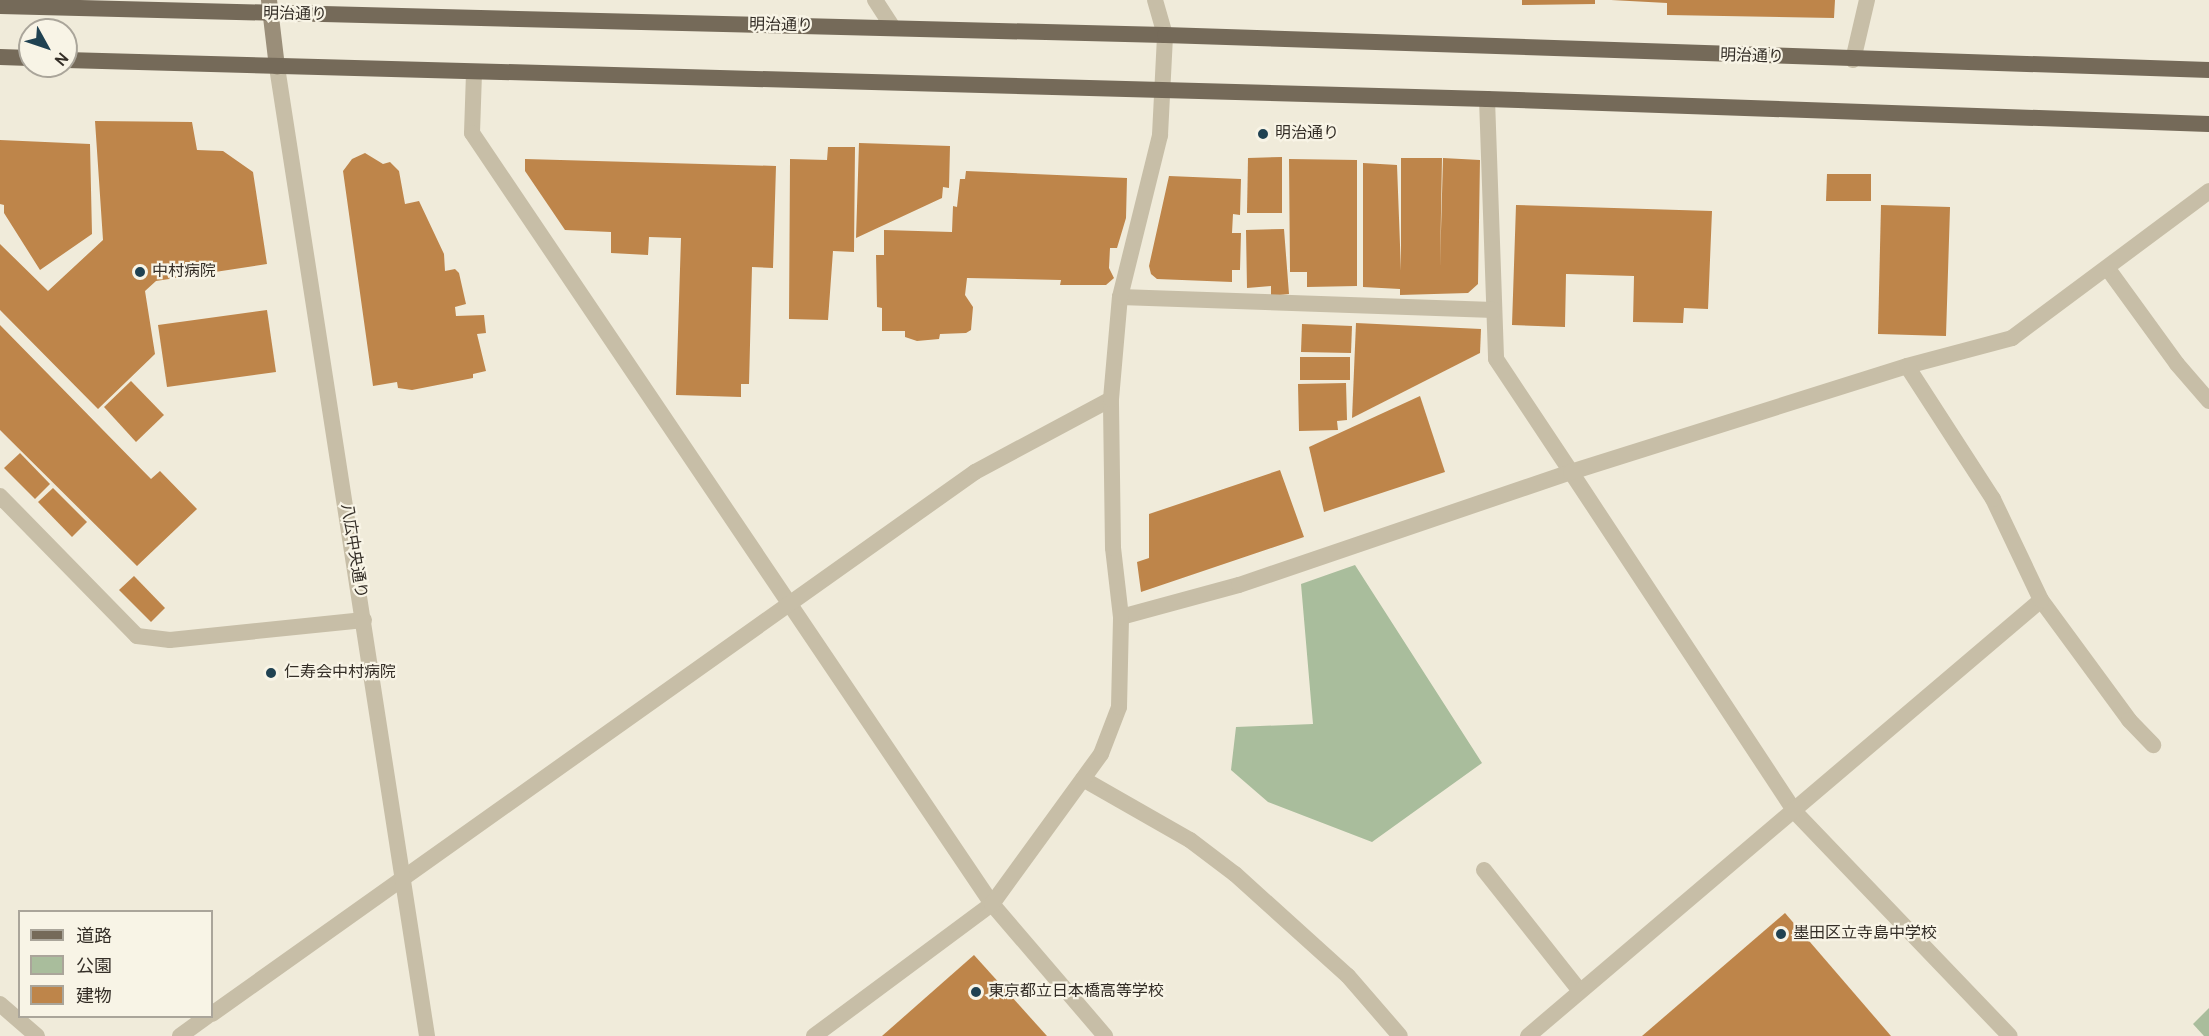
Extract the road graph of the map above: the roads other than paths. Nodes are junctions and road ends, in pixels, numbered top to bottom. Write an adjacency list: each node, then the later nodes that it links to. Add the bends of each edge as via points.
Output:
1 (875, 0): 6 (street)
2 (1155, 0): 7 (street)
3 (1867, 0): 11 (street)
4 (0, 6): 5 (main road, 明治通り)
5 (269, 8): 6 (main road, 明治通り); 12 (main road)
6 (894, 28): 7 (main road, 明治通り)
7 (1165, 35): 11 (main road, 明治通り); 15 (street)
8 (0, 57): 9 (main road)
9 (18, 58)
10 (78, 60): 12 (main road)
11 (1853, 60): 13 (main road, 明治通り)
12 (277, 66): 14 (main road); 30 (street, 八広中央通り)
13 (2209, 70)
14 (474, 73): 15 (main road); 28 (street, via 472,133)
15 (1162, 93): 16 (main road); 20 (street, via 1160,135)
16 (1487, 99): 17 (main road); 21 (street)
17 (2209, 124)
18 (2209, 191): 19 (street)
19 (2108, 269): 22 (street, via 2012,338); 24 (street)
20 (1120, 297): 21 (street); 23 (street)
21 (1494, 310): 25 (street, via 1496,359)
22 (1907, 366): 25 (street); 27 (street, via 1993,499)
23 (1111, 399): 28 (street, via 975,472); 29 (street, via 1113,548)
24 (2209, 401)
25 (1570, 472): 29 (street, via 1239,585); 33 (street)
26 (0, 496): 30 (street, via 137,636 170,640)
27 (2041, 600): 31 (street, via 2129,720); 33 (street)
28 (788, 602): 35 (street); 36 (street)
29 (1121, 617): 32 (street, via 1119,707 1101,754)
30 (364, 620): 35 (street, 八広中央通り)
31 (2153, 745)
32 (1083, 779): 36 (street); 46 (street, via 1190,840 1235,874 1348,976)
33 (1795, 812): 37 (street); 48 (street)
34 (1484, 870): 37 (street)
35 (402, 879): 39 (street); 43 (street, 八広中央通り)
36 (992, 904): 44 (street); 45 (street)
37 (1579, 990): 47 (street)
38 (0, 1004): 41 (street)
39 (213, 1013)
40 (207, 1018): 42 (street)
41 (37, 1036)
42 (180, 1036)
43 (427, 1036)
44 (814, 1036)
45 (1105, 1036)
46 (1400, 1036)
47 (1528, 1036)
48 (2010, 1036)

